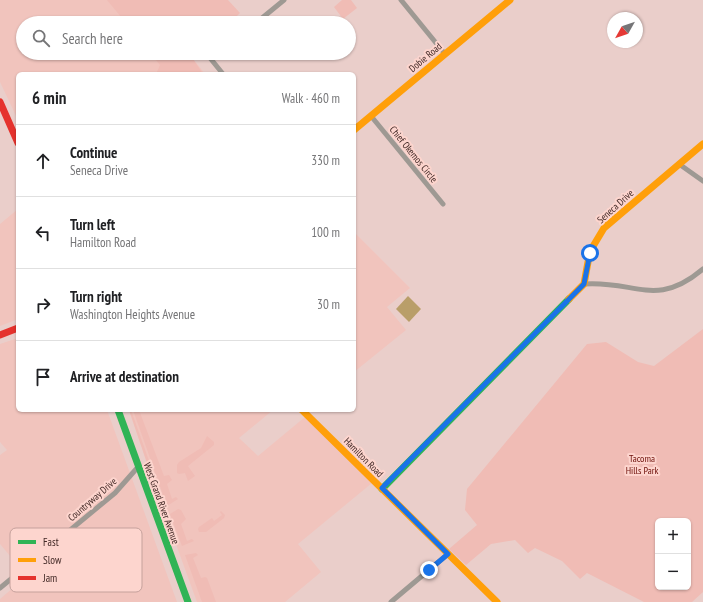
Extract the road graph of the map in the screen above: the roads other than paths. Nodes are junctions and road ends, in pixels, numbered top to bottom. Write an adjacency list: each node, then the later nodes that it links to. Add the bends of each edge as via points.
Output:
1 (284, 0): 4 (street)
2 (400, 0): 5 (street)
3 (510, 0): 5 (street, Dobie Road)
4 (265, 16)
5 (444, 54): 9 (street, Dobie Road)
6 (212, 60): 7 (street)
7 (221, 72)
8 (0, 102): 11 (street)
9 (371, 116): 10 (street, Dobie Road); 15 (street, Chief Okemos Circle)
10 (356, 128)
11 (16, 138)
12 (703, 144): 13 (street, Seneca Drive)
13 (679, 164): 14 (street); 17 (street, Seneca Drive, via 600,233 590,253)
14 (703, 181)
15 (442, 204)
16 (703, 269): 17 (street, via 686,283 658,291 607,283)
17 (584, 284): 23 (street)
18 (16, 329): 19 (street)
19 (0, 334)
20 (119, 412): 22 (street, West Grand River Avenue)
21 (304, 412): 23 (street, Hamilton Road)
22 (138, 467): 24 (street, Countryway Drive, via 115,493); 28 (street, West Grand River Avenue)
23 (382, 488): 25 (street, Hamilton Road)
24 (73, 528)
25 (448, 554): 29 (street); 30 (street, Hamilton Road)
26 (10, 580): 27 (street, Countryway Drive)
27 (0, 588)
28 (188, 602)
29 (391, 602)
30 (497, 602)

